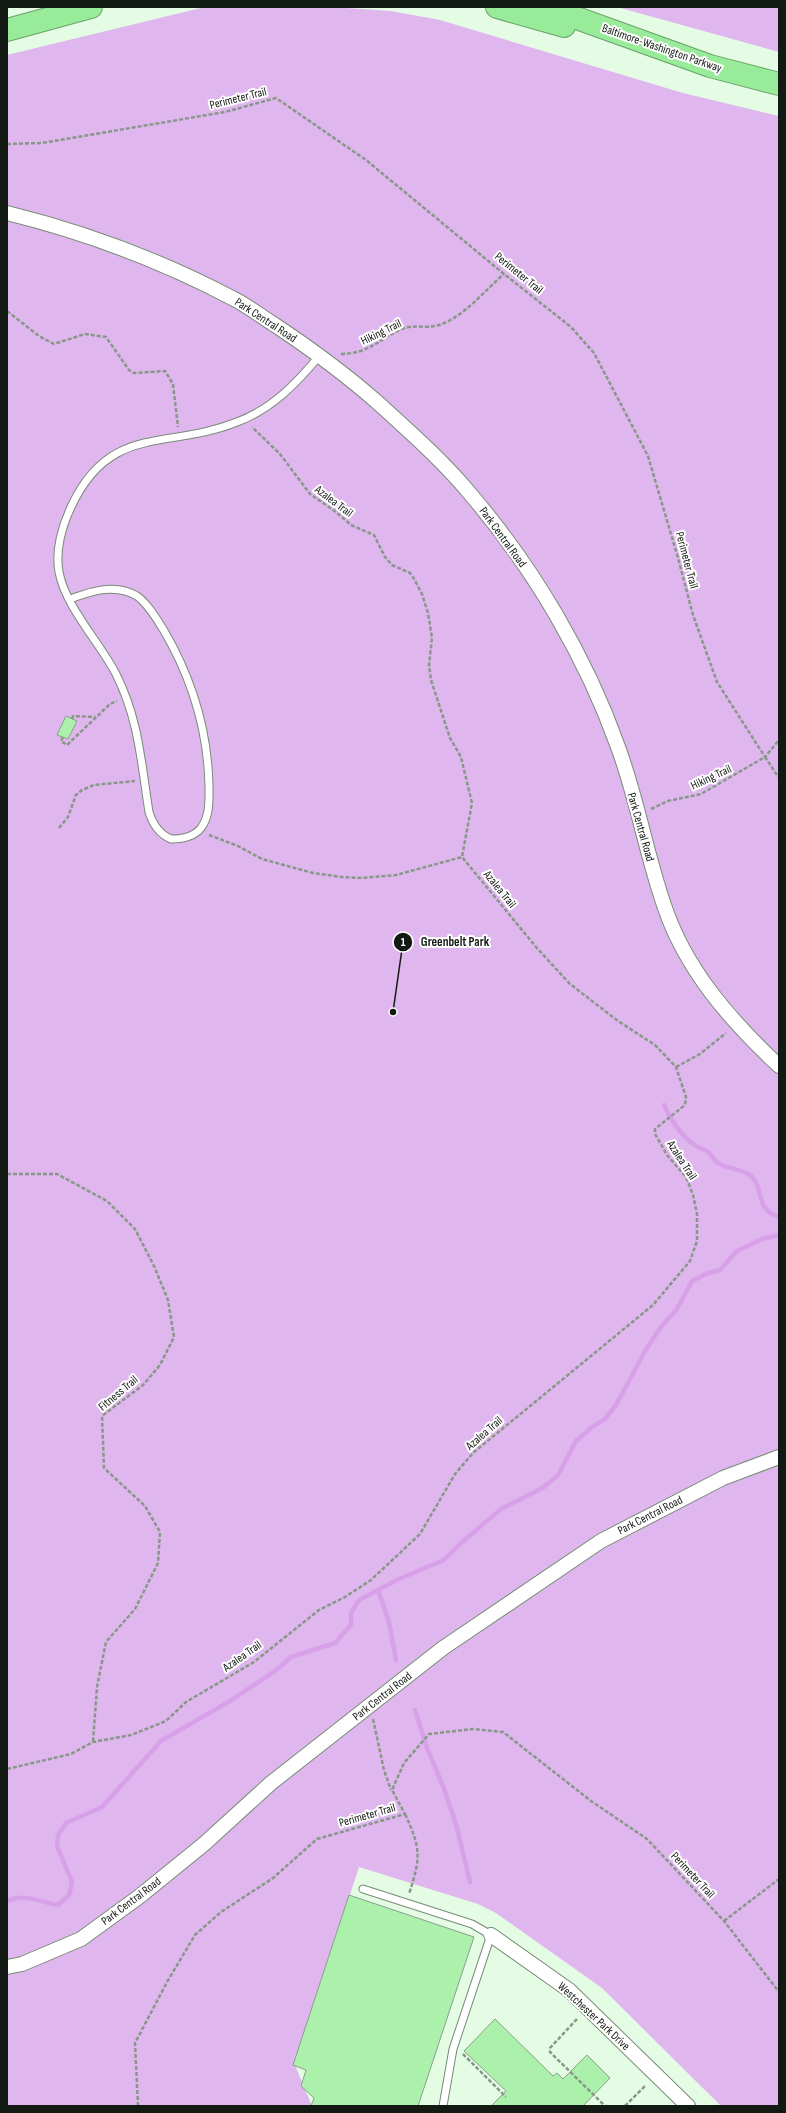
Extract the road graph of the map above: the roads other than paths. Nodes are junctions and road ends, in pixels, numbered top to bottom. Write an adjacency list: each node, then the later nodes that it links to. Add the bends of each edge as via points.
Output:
1 (91, 7): 4 (highway)
2 (497, 7): 5 (highway)
3 (546, 7): 5 (highway, Baltimore-Washington Parkway)
4 (7, 30)
5 (710, 66): 6 (highway, Baltimore-Washington Parkway)
6 (779, 84)
7 (7, 213): 8 (street, Park Central Road, via 162,265 237,300)
8 (320, 355): 9 (lane, via 283,395 244,419 215,429 117,452 105,460 82,488 69,512 59,551 59,573); 10 (street, Park Central Road, via 419,440 470,493 505,536 551,606 590,679 618,748 664,907 687,958 707,989 742,1030)
9 (70, 599): 9 (lane, via 104,653 127,697 139,740 149,812 157,830 166,837 178,839 192,836 206,820 209,800 207,750 196,701 171,643 144,603 129,592 113,588 104,589)
10 (779, 1066)
11 (779, 1457): 14 (street, Park Central Road, via 722,1478 600,1541 443,1648 271,1783 204,1844 140,1896 81,1939 22,1964)
12 (363, 1889): 13 (lane, via 472,1924)
13 (491, 1935): 15 (lane, via 453,2049); 16 (street, Westchester Park Drive, via 569,1990)
14 (7, 1967)
15 (443, 2106)
16 (688, 2106)

